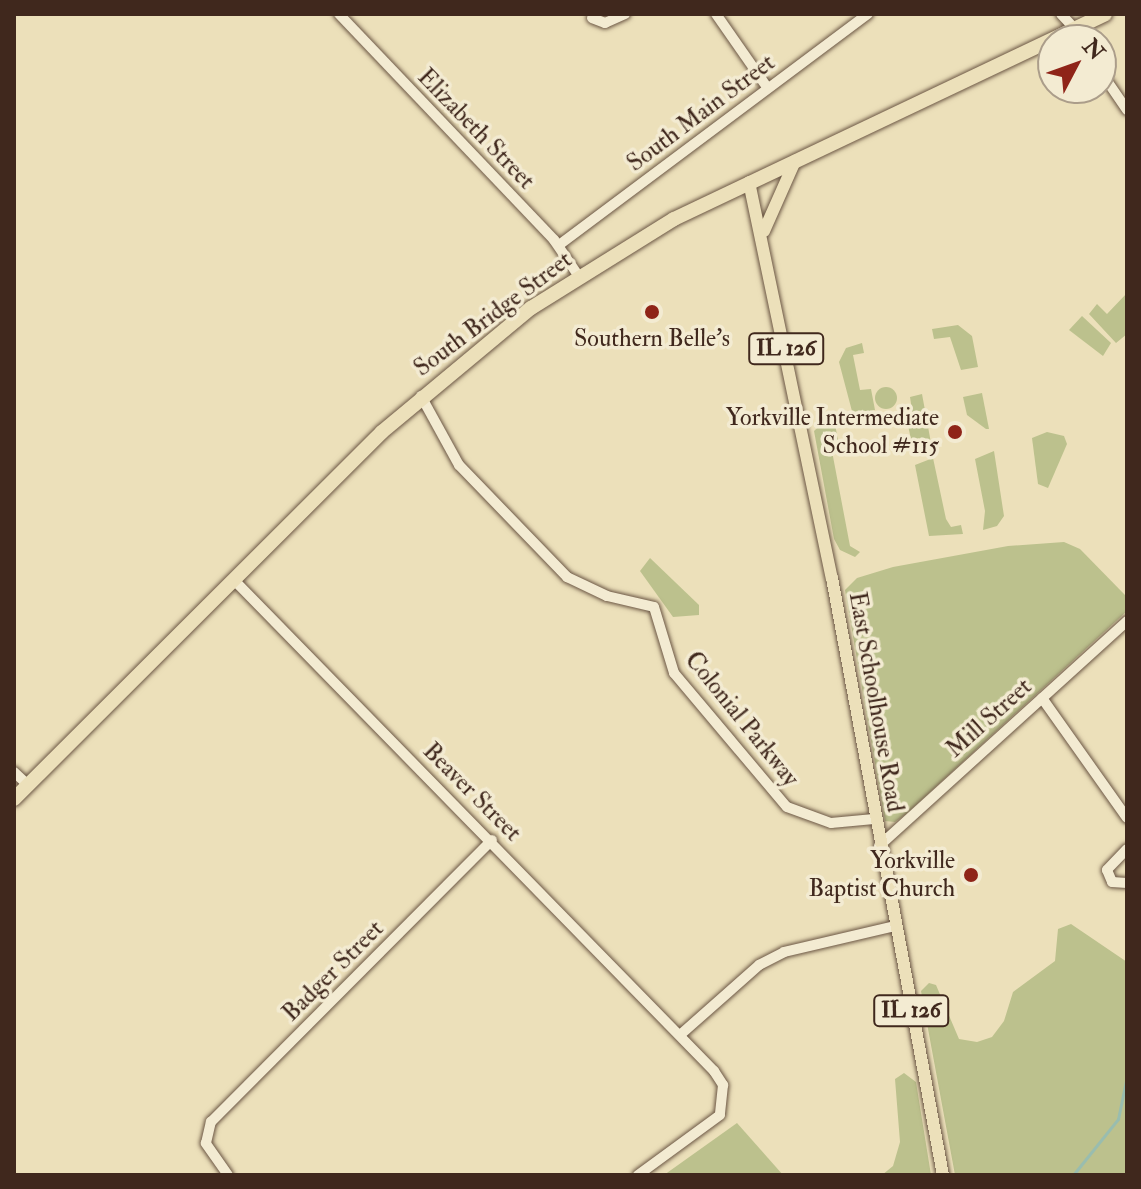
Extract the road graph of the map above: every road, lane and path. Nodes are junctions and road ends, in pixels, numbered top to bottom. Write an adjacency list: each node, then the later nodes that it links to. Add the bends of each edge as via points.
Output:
1 (339, 14): 11 (street, Elizabeth Street)
2 (625, 14): 5 (street, via 605,23)
3 (716, 14): 7 (street)
4 (868, 14): 7 (street, South Main Street)
5 (588, 19)
6 (1037, 47): 8 (highway, South Bridge Street)
7 (767, 87): 11 (street, South Main Street)
8 (796, 160): 9 (highway, South Bridge Street); 10 (main road, via 768,212)
9 (749, 182): 10 (main road, East Schoolhouse Road); 12 (highway, South Bridge Street)
10 (762, 238): 21 (main road, East Schoolhouse Road / IL 126)
11 (559, 245): 12 (street, Elizabeth Street)
12 (578, 275): 13 (highway, South Bridge Street)
13 (421, 396): 14 (highway, South Bridge Street); 21 (street, Colonial Parkway, via 459,465 567,577 607,596 654,607 674,673 770,790 807,817 831,823)
14 (234, 580): 18 (highway, South Bridge Street); 22 (street, Beaver Street)
15 (1127, 621): 16 (street, Mill Street)
16 (1042, 698): 20 (street); 23 (street, Mill Street)
17 (14, 772): 18 (street)
18 (28, 785): 19 (highway, South Bridge Street)
19 (14, 799)
20 (1127, 818)
21 (874, 819): 23 (main road, East Schoolhouse Road)
22 (492, 840): 27 (street, Beaver Street); 28 (street, Badger Street, via 205,1133)
23 (879, 846): 26 (main road, East Schoolhouse Road / IL 126)
24 (1127, 849): 25 (street, via 1107,870 1112,882)
25 (1127, 883)
26 (895, 926): 27 (street, via 784,952 759,965); 30 (main road, East Schoolhouse Road / IL 126)
27 (680, 1035): 29 (street, Beaver Street, via 714,1071 725,1101 709,1127)
28 (228, 1175)
29 (638, 1175)
30 (943, 1175)

